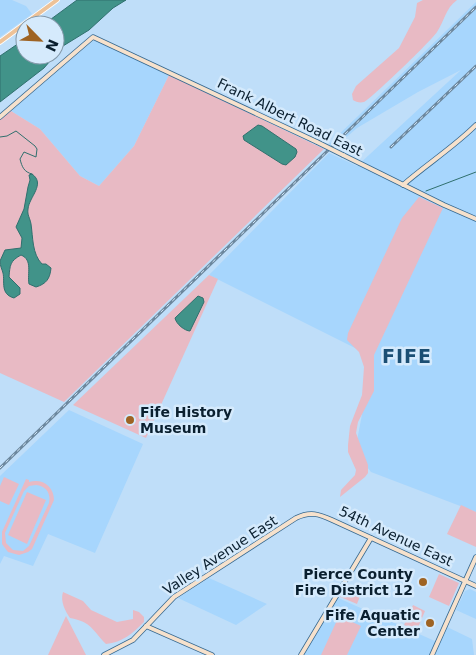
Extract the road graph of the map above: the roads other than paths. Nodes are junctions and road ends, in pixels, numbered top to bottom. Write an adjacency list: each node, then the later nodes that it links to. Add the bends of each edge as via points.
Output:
1 (57, 0): 2 (main road)
2 (0, 42)
3 (0, 117): 5 (street, Frank Albert Road East, bridge, via 93,37)
4 (476, 124): 5 (street)
5 (404, 185): 6 (street, Frank Albert Road East)
6 (476, 219)
7 (305, 514): 8 (street, 54th Avenue East, via 322,515); 12 (street, Valley Avenue East, via 174,597)
8 (371, 538): 10 (street, 54th Avenue East); 15 (street)
9 (476, 557): 10 (street)
10 (466, 581): 11 (street, 54th Avenue East); 16 (street)
11 (476, 586)
12 (146, 626): 13 (street, Valley Avenue East, via 132,640); 14 (street)
13 (104, 655)
14 (212, 655)
15 (302, 655)
16 (432, 655)

